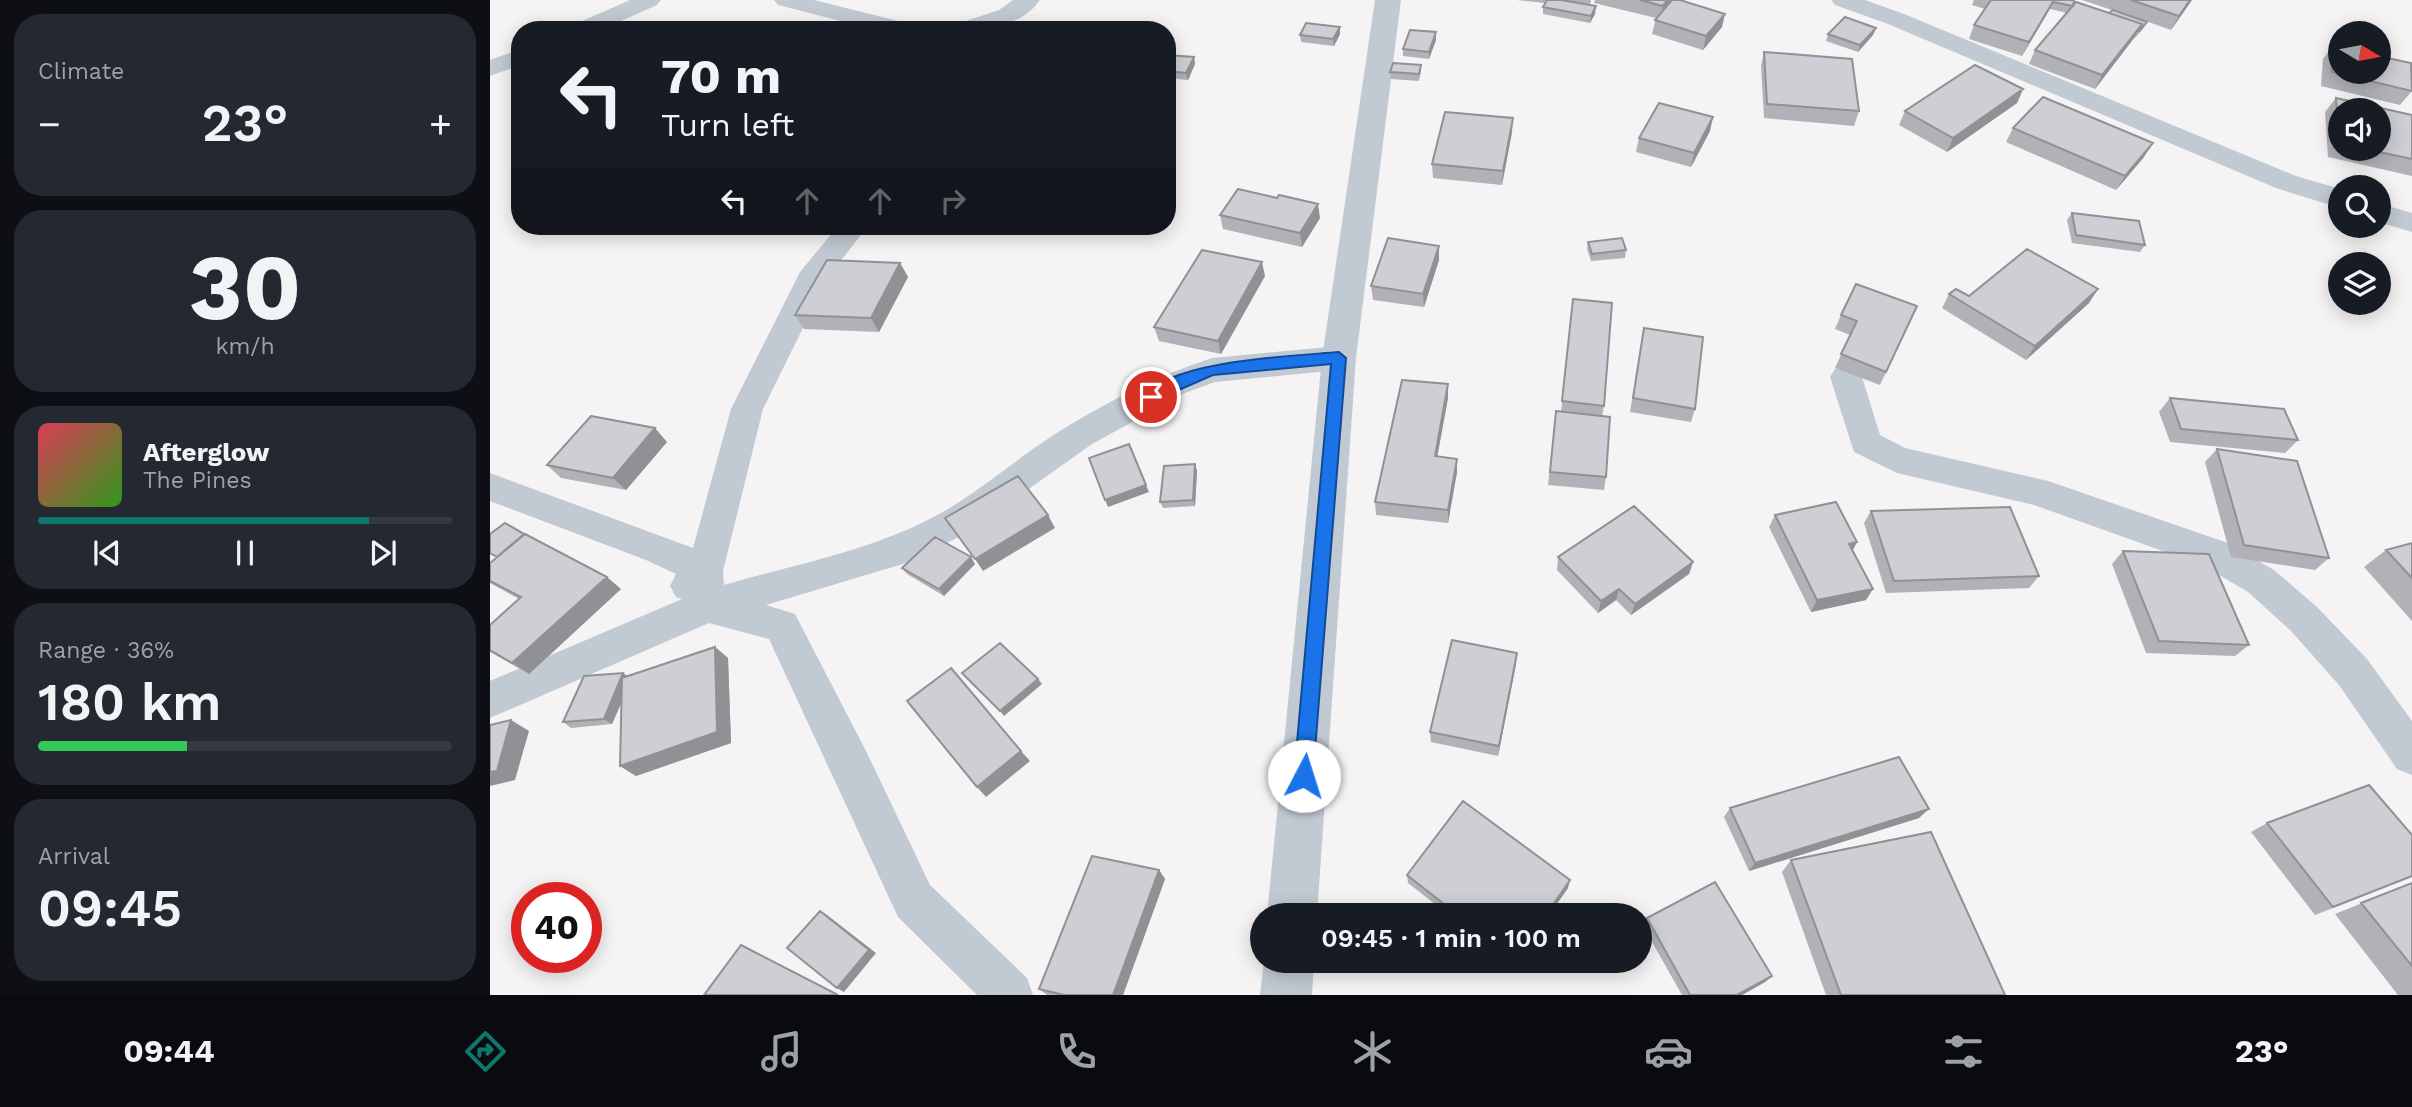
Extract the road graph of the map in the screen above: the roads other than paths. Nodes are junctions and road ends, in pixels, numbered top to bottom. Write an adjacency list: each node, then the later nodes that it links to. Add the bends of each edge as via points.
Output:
1 (649, 0): 6 (street)
2 (786, 0): 7 (street)
3 (1028, 0): 8 (street)
4 (1388, 0): 15 (street)
5 (1843, 0): 11 (street)
6 (601, 21)
7 (870, 21)
8 (988, 21)
9 (511, 61): 10 (street)
10 (490, 69)
11 (2328, 195)
12 (2391, 216): 13 (street)
13 (2412, 223)
14 (847, 235): 18 (street, via 816,272 747,409)
15 (1339, 358): 18 (street, via 1212,370 1174,384 1080,435 954,523 893,552); 21 (street)
16 (1846, 377): 20 (street, via 1866,443 1897,460 2036,491 2215,554 2261,581 2353,672)
17 (490, 487): 18 (street, via 659,549)
18 (706, 588): 19 (street, via 636,636); 23 (street, via 782,626 914,901)
19 (490, 700)
20 (2412, 755)
21 (1293, 903)
22 (1288, 973): 24 (street)
23 (1010, 995)
24 (1286, 995)

